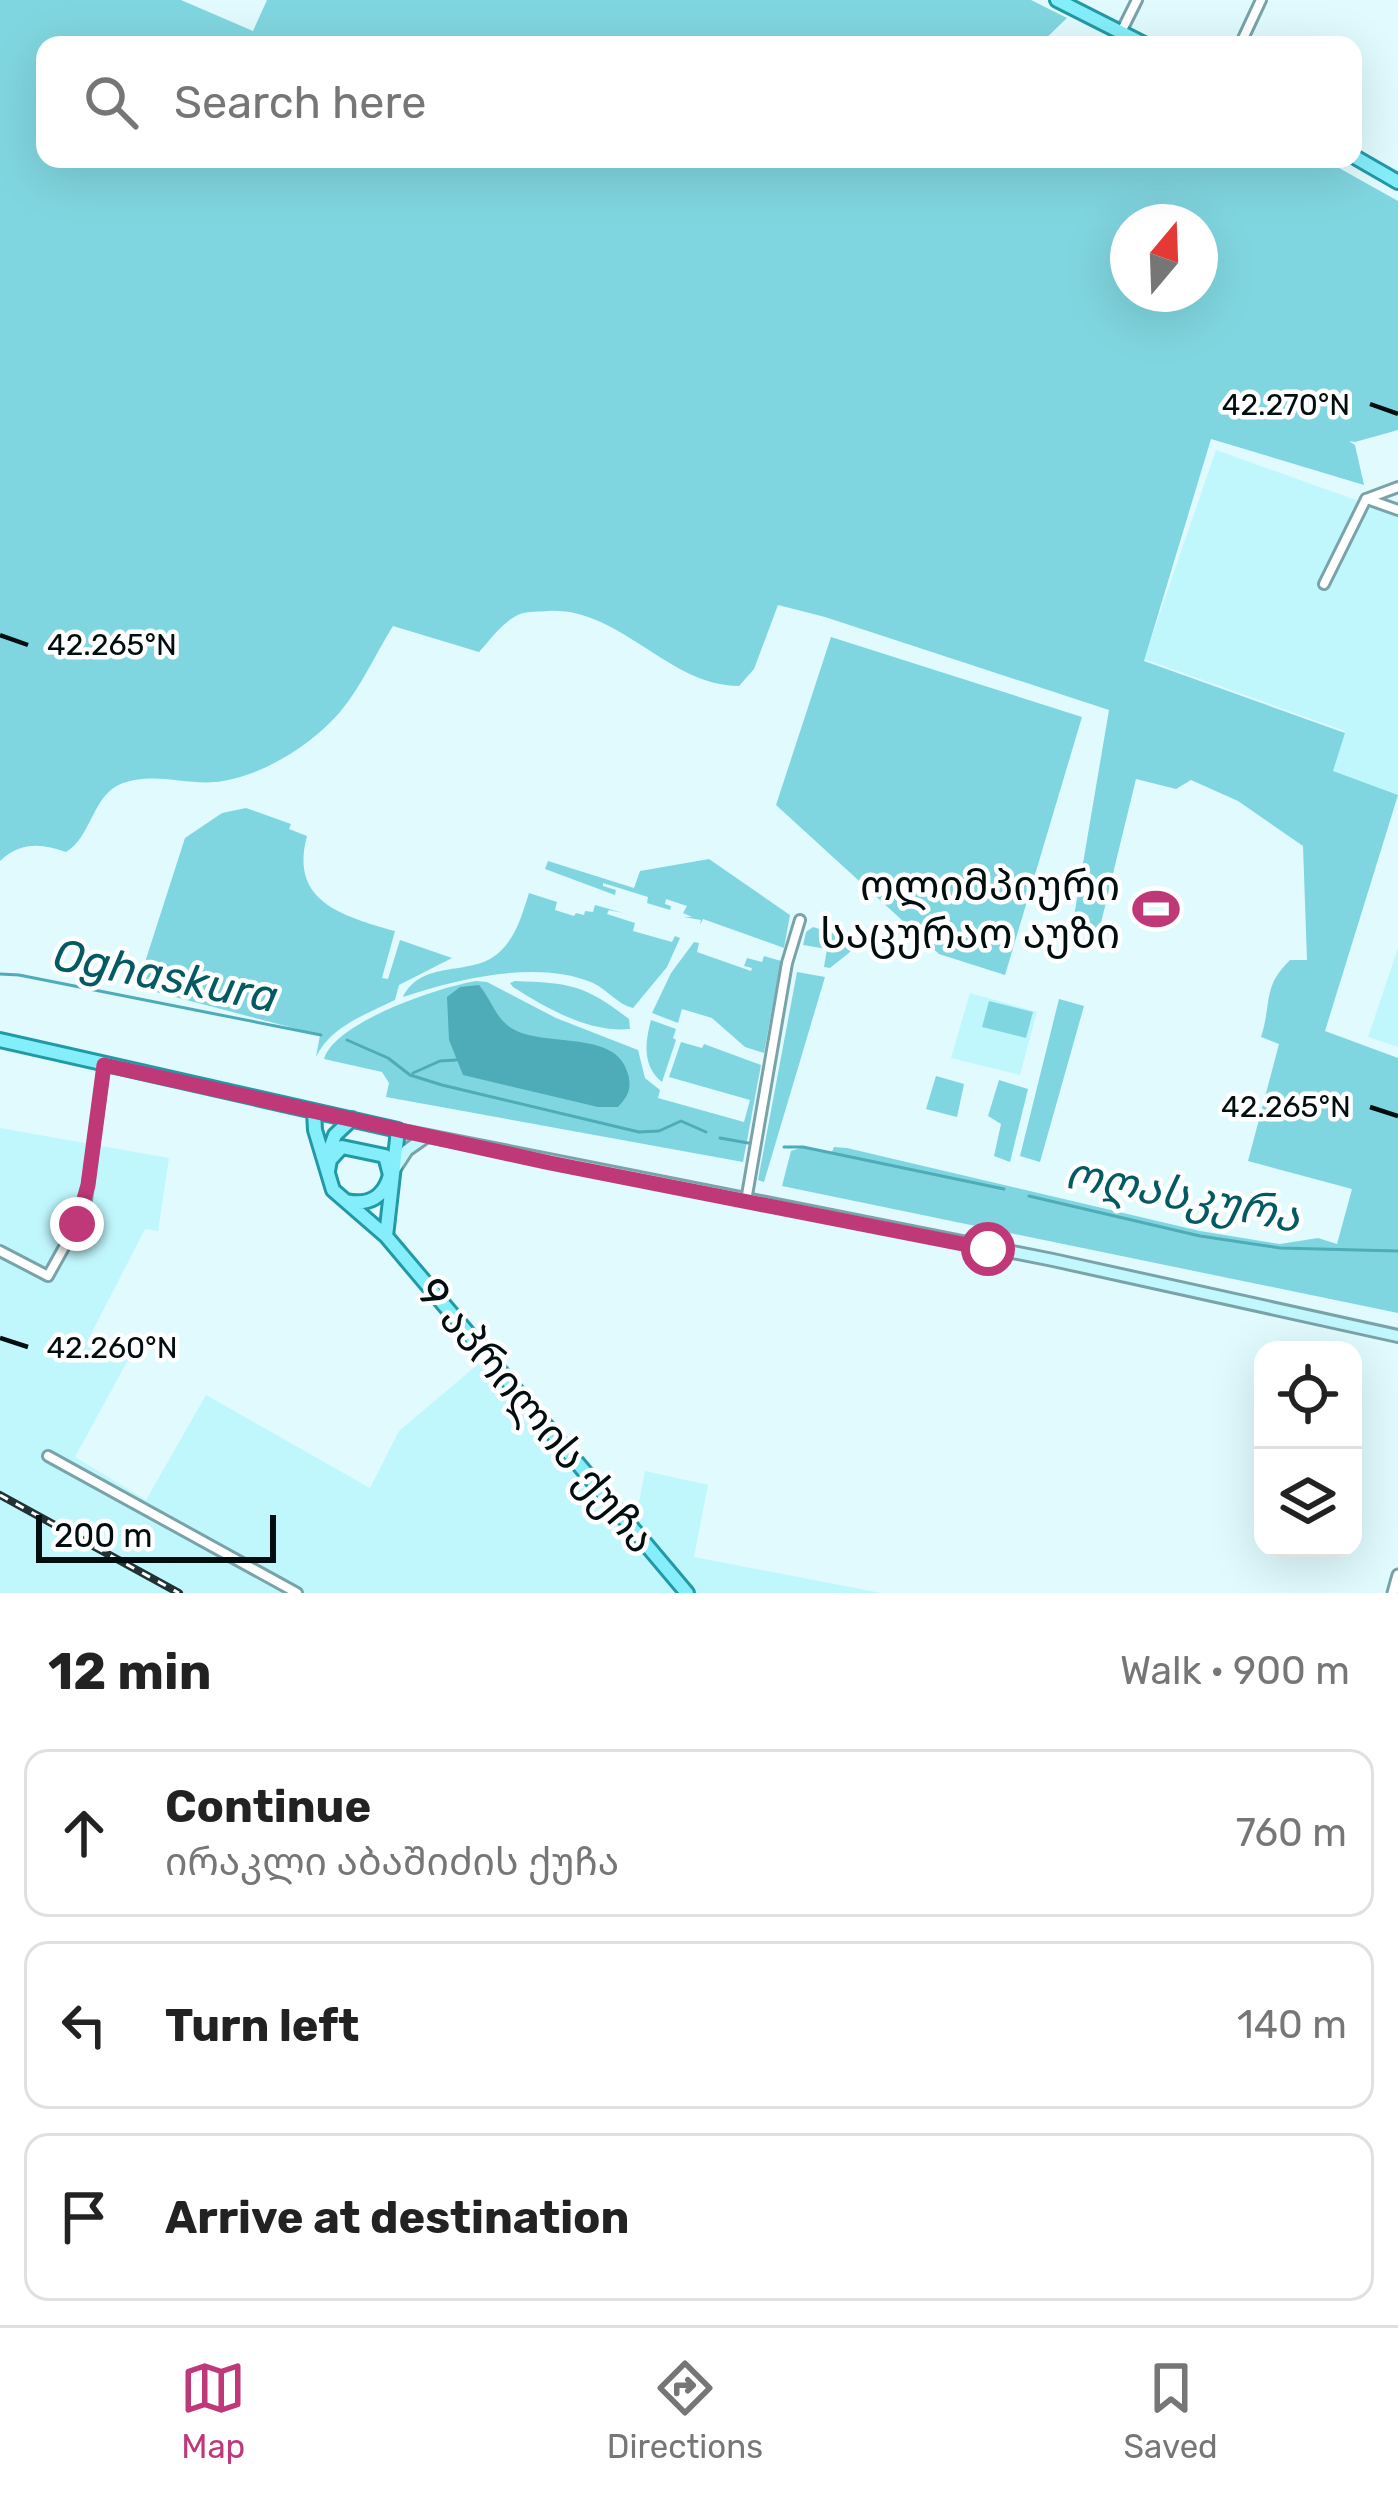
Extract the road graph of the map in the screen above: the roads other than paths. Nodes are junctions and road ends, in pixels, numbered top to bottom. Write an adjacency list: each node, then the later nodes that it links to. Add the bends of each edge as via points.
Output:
1 (1057, 0): 4 (main road)
2 (1137, 0): 4 (street)
3 (1261, 0): 6 (street)
4 (1121, 32): 5 (main road)
5 (1128, 36)
6 (1244, 36)
7 (1362, 161): 8 (main road)
8 (1398, 182)
9 (1398, 488): 10 (street)
10 (1366, 499): 11 (street); 12 (street)
11 (1398, 510)
12 (1324, 584)
13 (800, 920): 23 (street)
14 (0, 1040): 15 (main road)
15 (104, 1065): 16 (main road); 25 (street, via 88,1185 48,1276)
16 (314, 1112): 17 (main road); 20 (main road)
17 (352, 1120): 18 (main road); 20 (main road, via 334,1135)
18 (398, 1130): 19 (main road); 21 (main road, 9 აპრილის ქუჩა)
19 (427, 1136): 21 (main road); 23 (main road)
20 (327, 1171): 21 (main road, via 342,1147 385,1156); 22 (main road)
21 (390, 1174): 22 (main road, via 370,1202); 24 (main road, 9 აპრილის ქუჩა)
22 (346, 1201): 24 (main road, 9 აპრილის ქუჩა)
23 (746, 1201): 26 (main road)
24 (386, 1237): 30 (main road, 9 აპრილის ქუჩა)
25 (0, 1251)
26 (1398, 1336)
27 (48, 1456): 29 (street)
28 (1398, 1575): 31 (street)
29 (297, 1593)
30 (687, 1593)
31 (1394, 1593)

